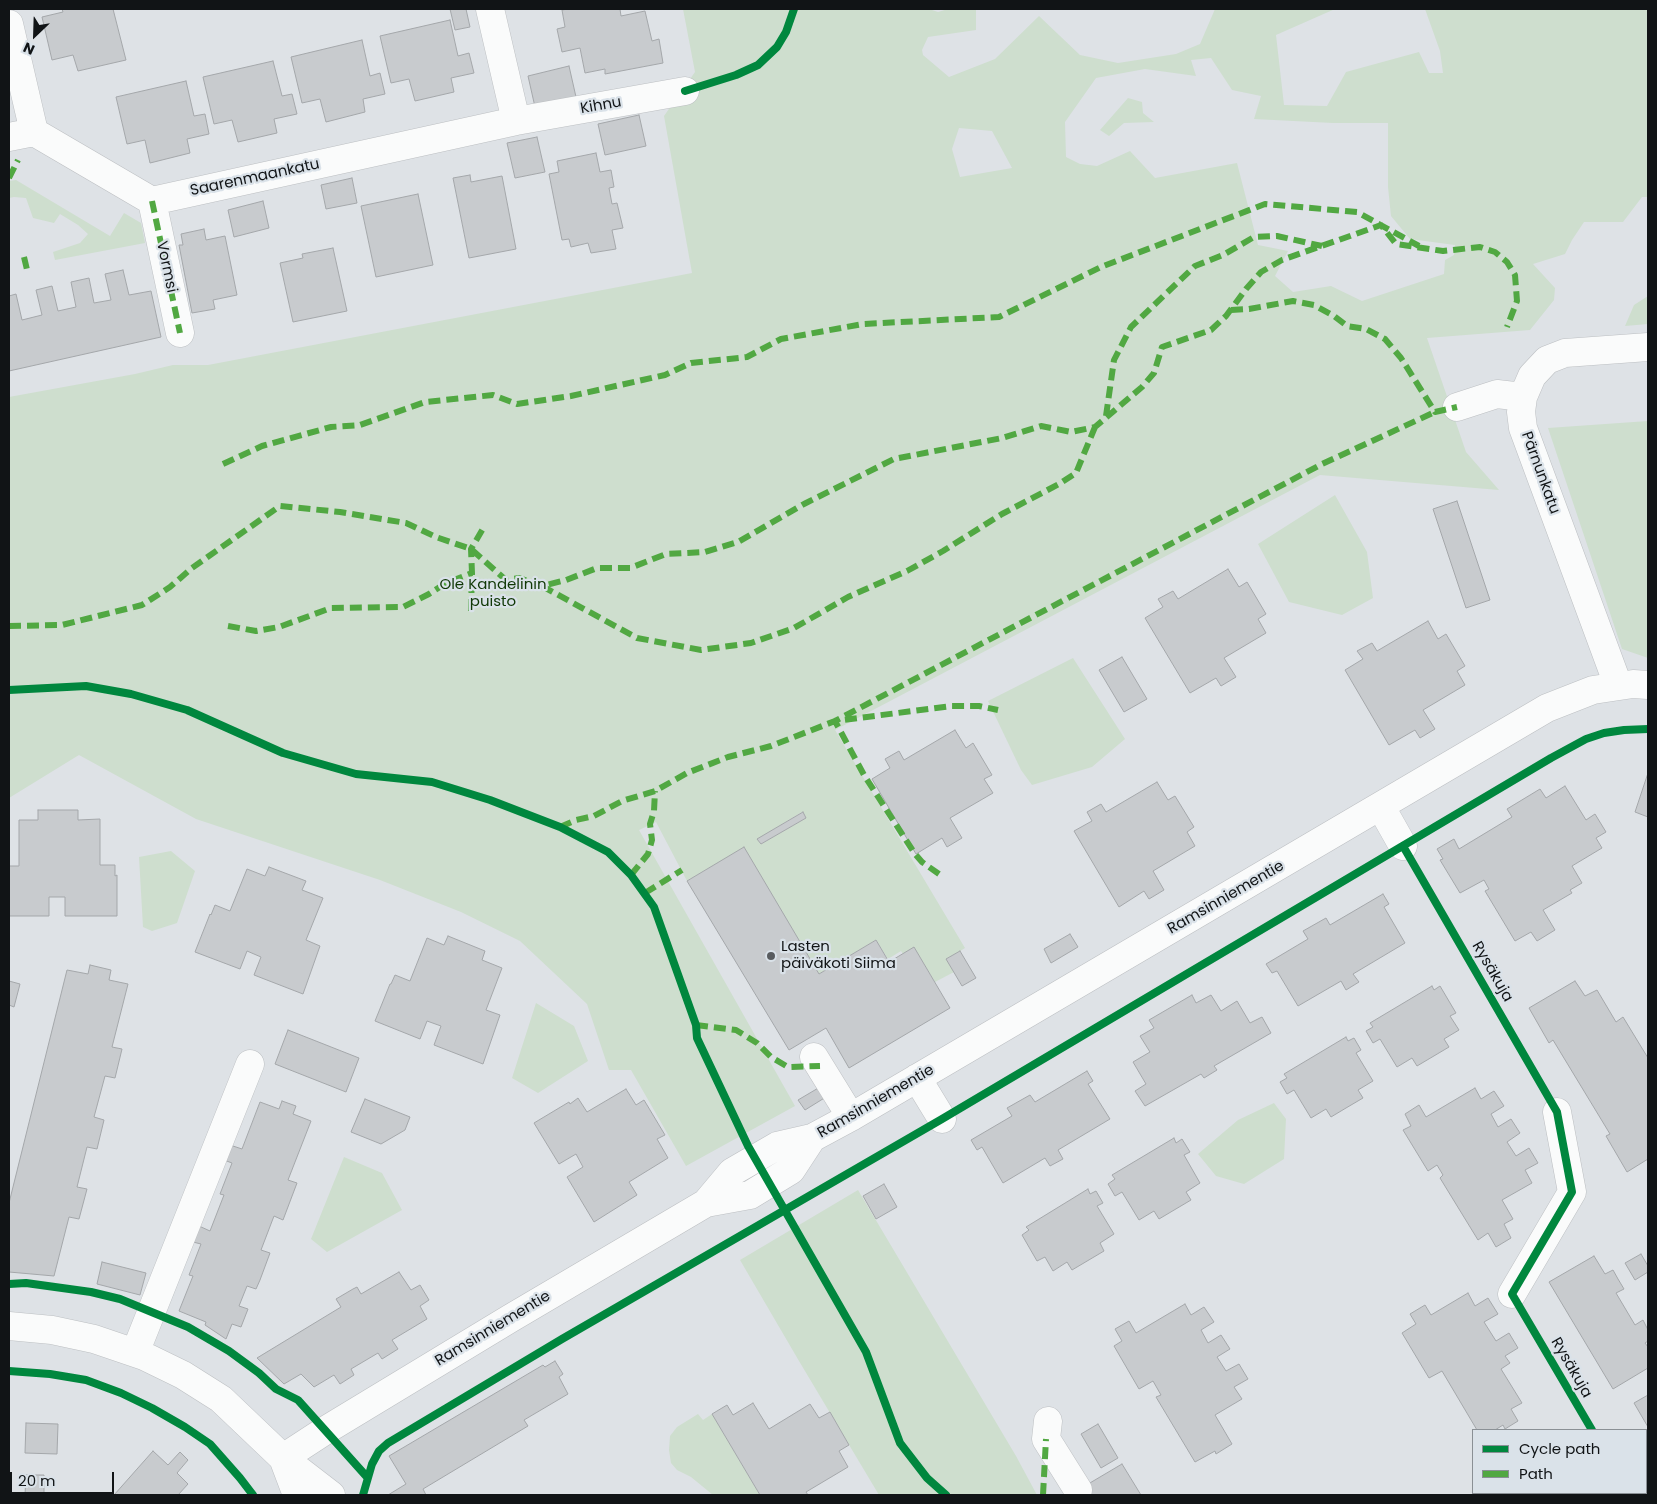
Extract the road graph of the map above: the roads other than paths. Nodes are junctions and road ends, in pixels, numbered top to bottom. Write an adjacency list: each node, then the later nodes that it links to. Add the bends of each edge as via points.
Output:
1 (490, 9): 4 (street)
2 (9, 24): 5 (street)
3 (685, 91): 4 (street, Kihnu)
4 (516, 121): 6 (street, Saarenmaankatu)
5 (21, 134): 6 (street)
6 (152, 201): 7 (street, Vormsi)
7 (180, 333)
8 (1648, 347): 9 (street, Pärnunkatu, via 1565,353 1547,360 1532,376)
9 (1523, 397): 10 (street, via 1497,394); 11 (street, Pärnunkatu, via 1524,428)
10 (1458, 407)
11 (1618, 685): 12 (street, Ramsinniementie); 13 (street, Ramsinniementie, via 1593,690 1547,708)
12 (1648, 685)
13 (1381, 807): 14 (street); 17 (street, Ramsinniementie, via 976,1031)
14 (1403, 846)
15 (814, 1057): 19 (street)
16 (250, 1064): 23 (street)
17 (918, 1078): 19 (street, Ramsinniementie); 20 (street)
18 (1557, 1112): 21 (street, via 1572,1192)
19 (851, 1117): 25 (street, Ramsinniementie, via 812,1138 790,1170 750,1195 706,1203)
20 (942, 1119)
21 (1512, 1294)
22 (9, 1326): 23 (street, via 52,1330 94,1339)
23 (135, 1353): 25 (street, via 183,1375 221,1399)
24 (1048, 1421): 26 (street, via 1046,1439)
25 (283, 1458): 27 (street); 28 (street)
26 (1078, 1490)
27 (297, 1495)
28 (330, 1495)

